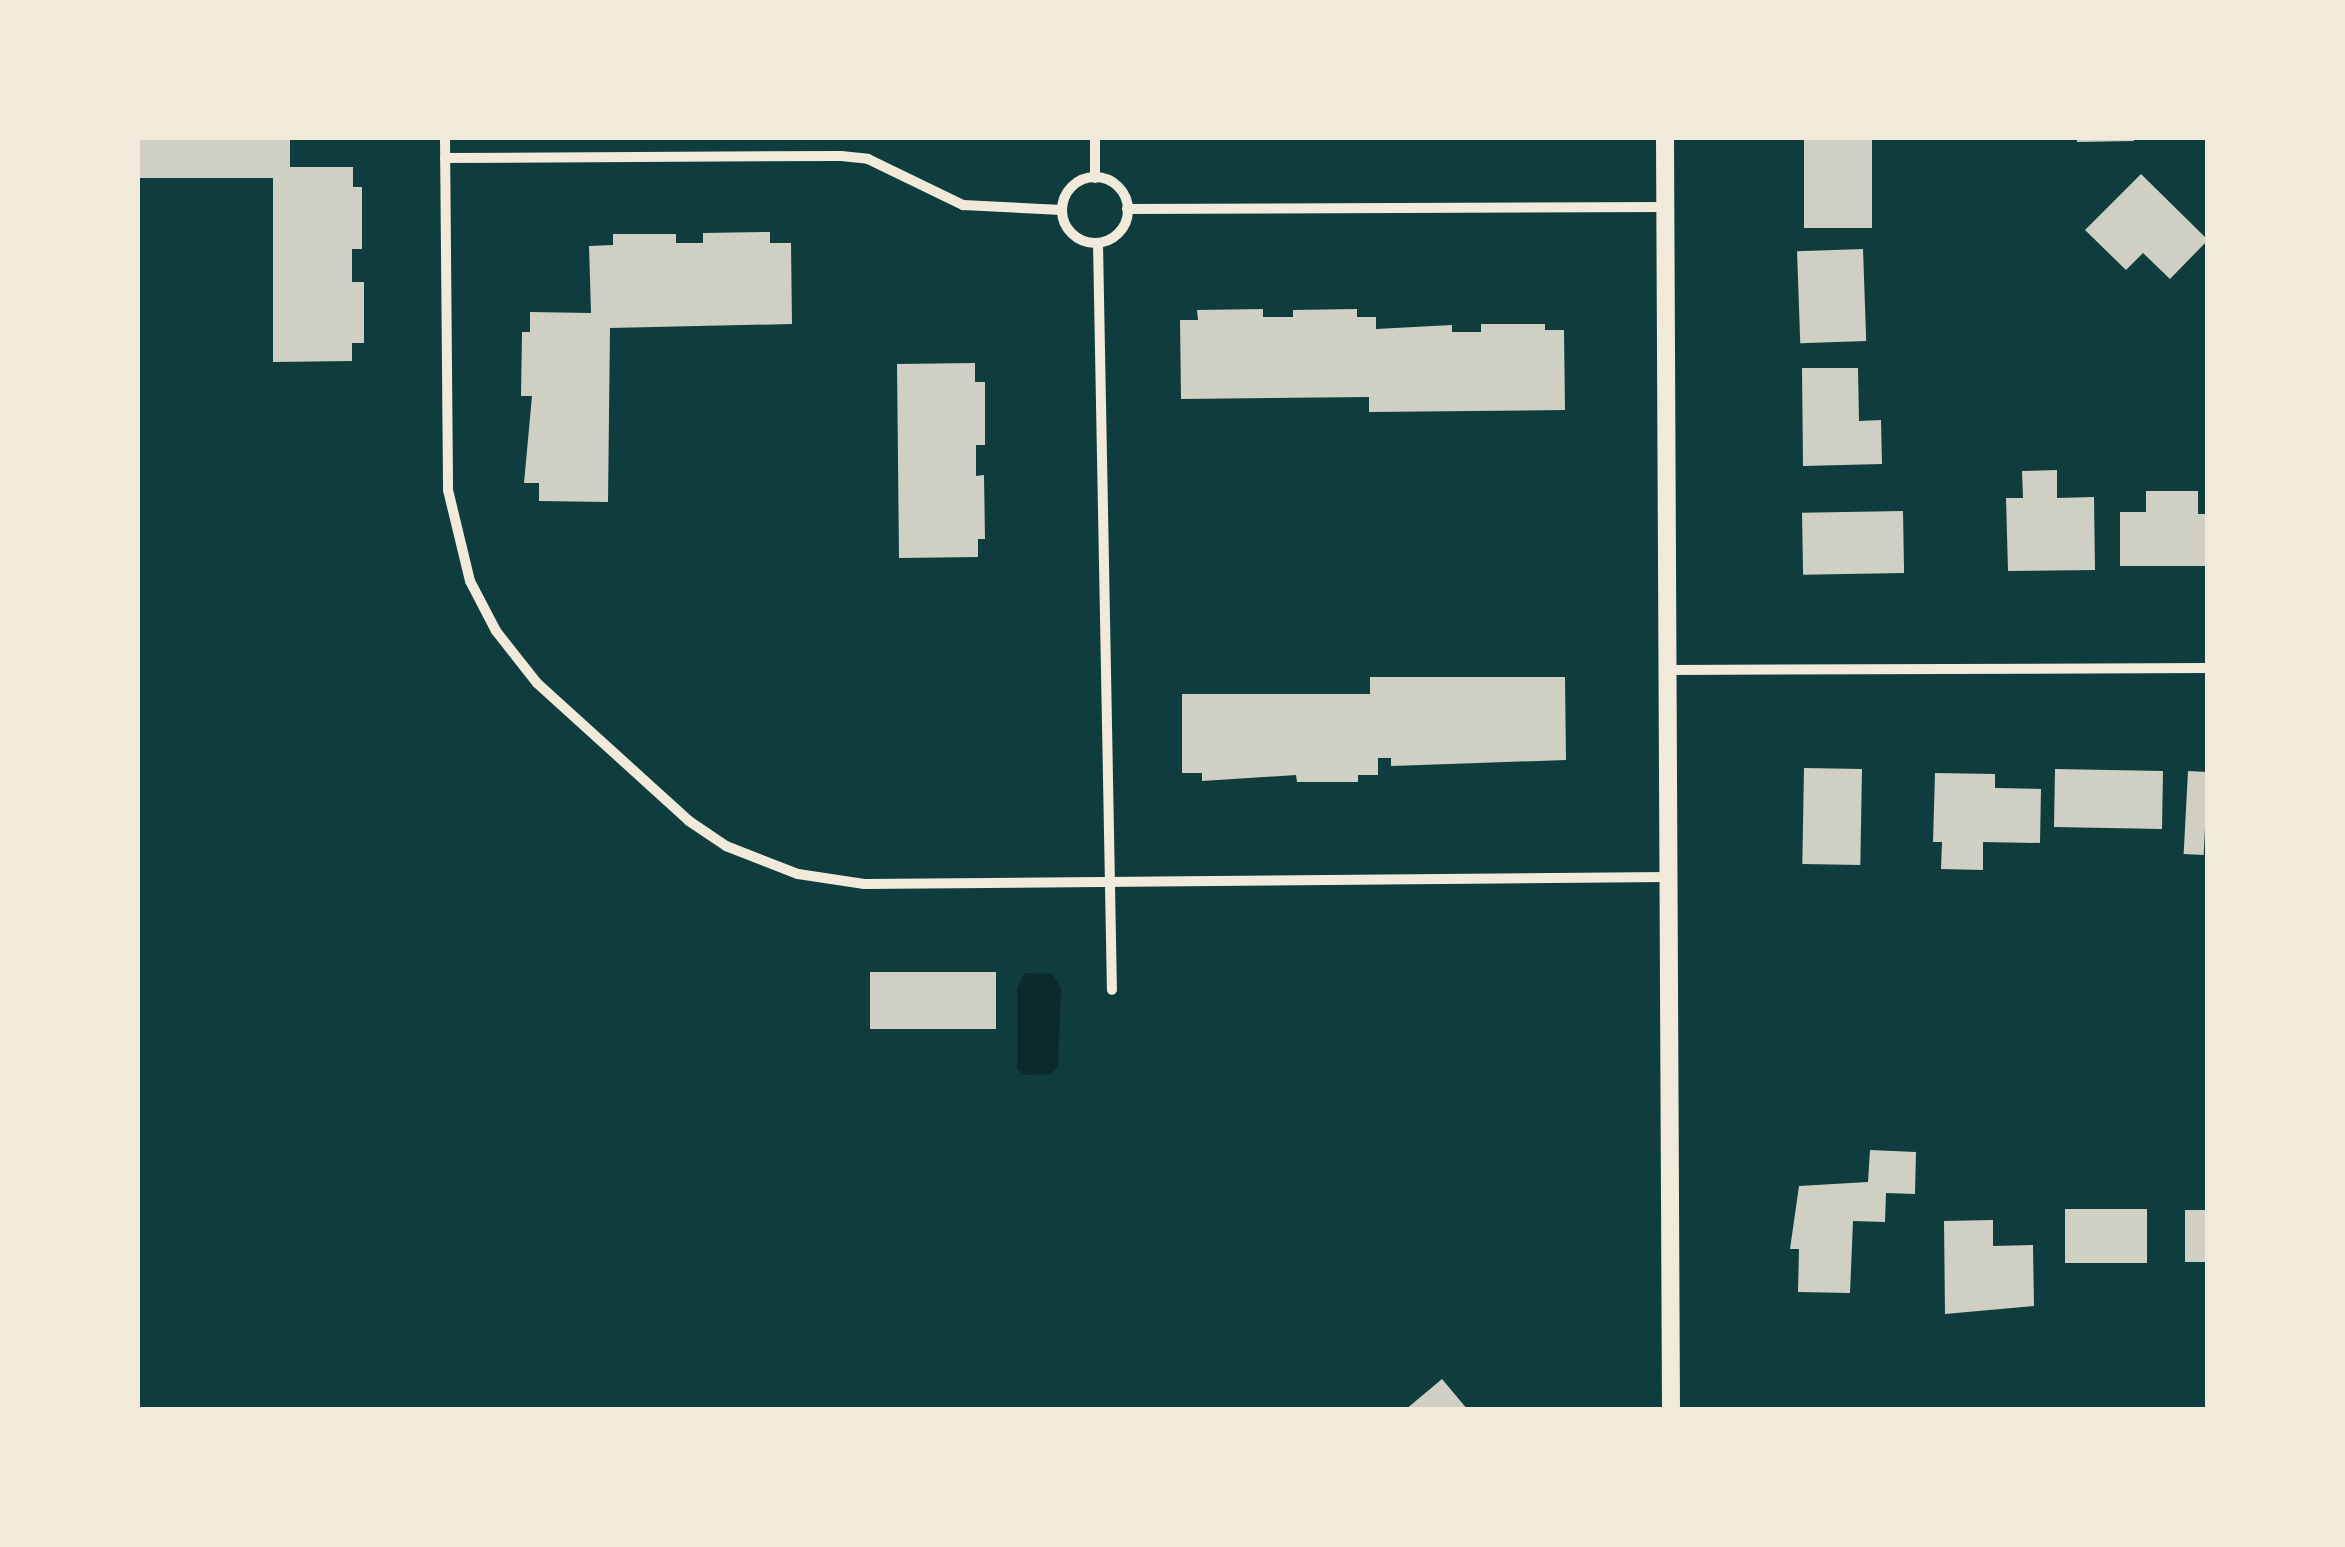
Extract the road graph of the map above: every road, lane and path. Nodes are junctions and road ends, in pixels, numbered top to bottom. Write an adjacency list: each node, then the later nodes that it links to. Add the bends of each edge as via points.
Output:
1 (444, 138): 4 (street)
2 (1095, 138): 5 (street)
3 (1665, 138): 6 (street)
4 (445, 158): 7 (street, via 841,156 868,159 963,205); 13 (street, via 451,508 470,581 519,661 689,821 726,846 798,874 864,884)
5 (1094, 178): 7 (street, via 1072,186); 8 (street, via 1120,189)
6 (1665, 207): 8 (street); 11 (street)
7 (1062, 210): 9 (street, via 1072,234)
8 (1128, 210): 9 (street, via 1121,230)
9 (1098, 242): 13 (street)
10 (2208, 668): 11 (street)
11 (1666, 670): 12 (street)
12 (1667, 877): 13 (street); 15 (street)
13 (1106, 880): 14 (street)
14 (1112, 990)
15 (1671, 1410)

